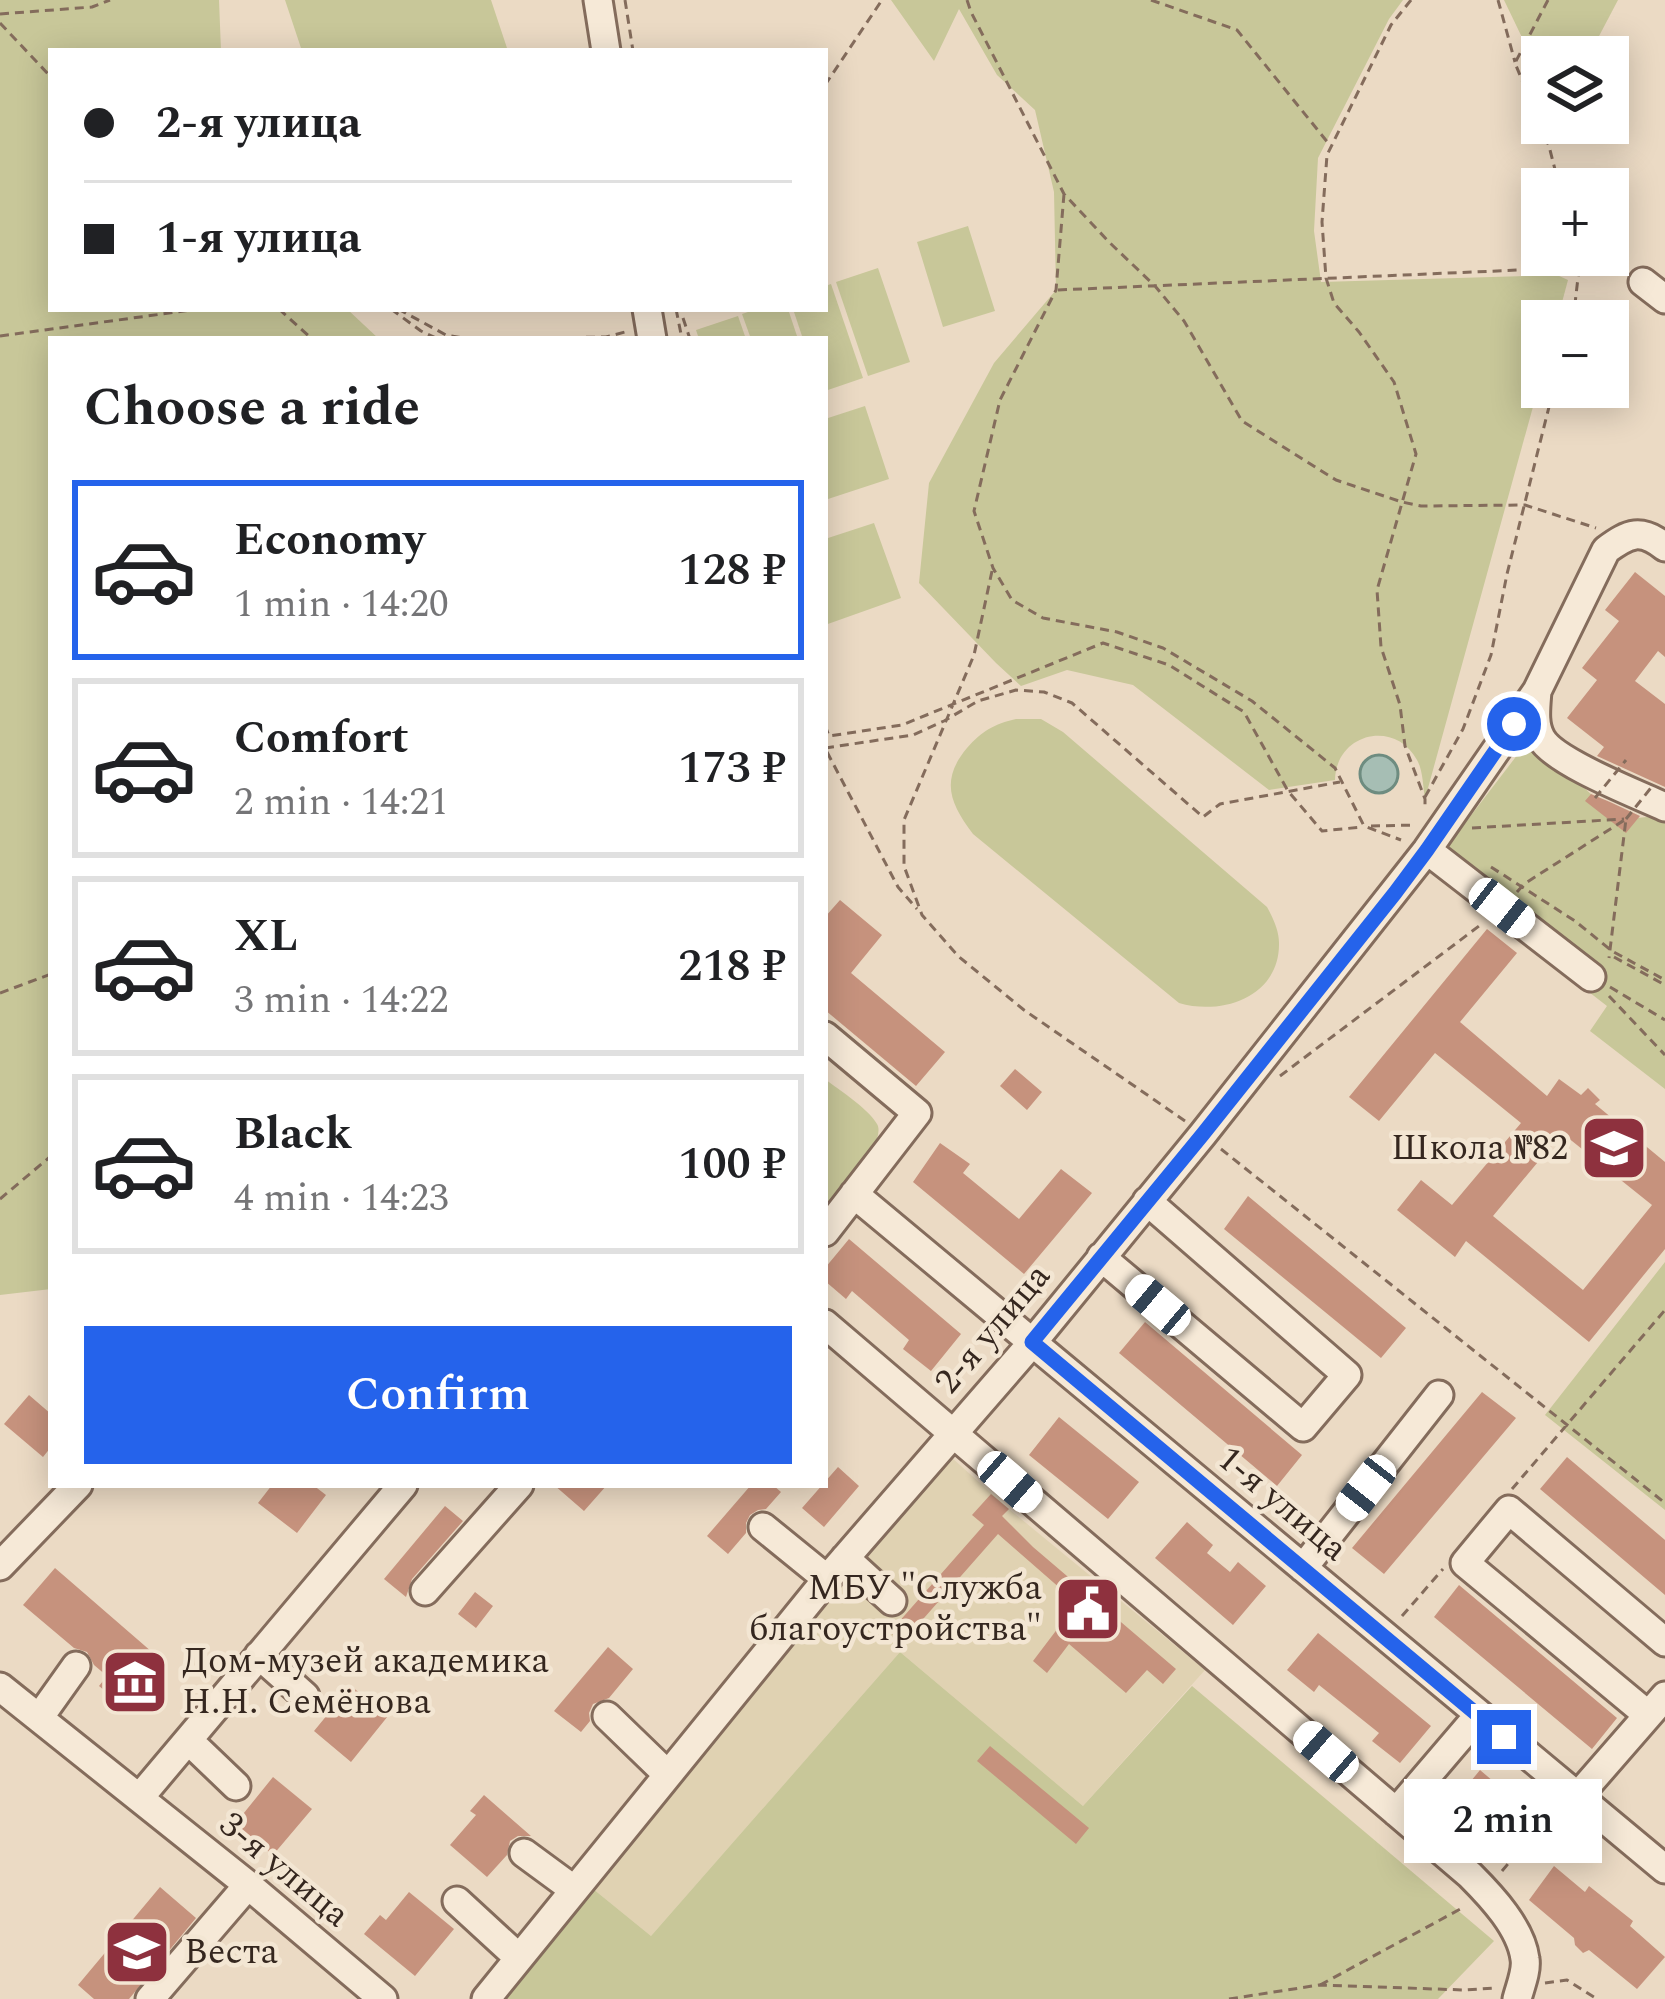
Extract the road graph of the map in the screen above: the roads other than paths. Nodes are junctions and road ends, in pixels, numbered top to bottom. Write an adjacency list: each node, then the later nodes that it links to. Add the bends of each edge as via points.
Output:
1 (598, 0): 2 (street)
2 (606, 48)
3 (1658, 541): 4 (street, 2-я улица, via 1627,535 1606,550)
4 (1537, 691): 5 (street, via 1538,731 1550,749); 6 (street, 2-я улица)
5 (1659, 796)
6 (1436, 838): 7 (street, via 1502,908); 10 (street, 2-я улица)
7 (1591, 977)
8 (828, 1039): 9 (street, via 917,1113)
9 (854, 1195): 11 (street); 14 (street, 1-я улица)
10 (1147, 1201): 12 (street, 2-я улица); 12 (street, via 1347,1375 1304,1426)
11 (828, 1228)
12 (1101, 1257): 14 (street, 2-я улица)
13 (828, 1327): 16 (street)
14 (1032, 1342): 16 (street, 2-я улица); 22 (street, 1-я улица)
15 (1438, 1395): 22 (street)
16 (952, 1432): 23 (street, 2-я улица); 40 (street)
17 (75, 1488): 21 (street)
18 (400, 1488): 27 (street)
19 (515, 1488): 24 (street)
20 (763, 1527): 23 (street)
21 (0, 1566)
22 (1303, 1568): 33 (street, 1-я улица)
23 (836, 1569): 25 (street); 36 (street, 2-я улица)
24 (425, 1591)
25 (892, 1601)
26 (1665, 1642): 31 (street, via 1509,1510 1465,1562)
27 (259, 1655): 30 (street); 35 (street)
28 (76, 1666): 34 (street)
29 (0, 1687): 34 (street, 3-я улица)
30 (305, 1696)
31 (1657, 1705): 39 (street)
32 (607, 1716): 36 (street)
33 (1478, 1716): 39 (street, 1-я улица); 40 (street)
34 (39, 1718): 38 (street, 3-я улица)
35 (188, 1740): 37 (street); 38 (street)
36 (667, 1774): 44 (street, 2-я улица)
37 (236, 1786)
38 (140, 1797): 43 (street, 3-я улица)
39 (1577, 1797): 42 (street, 1-я улица)
40 (1396, 1812): 47 (street, via 1470,1875 1514,1930 1526,1962)
41 (524, 1853): 44 (street)
42 (1665, 1869)
43 (248, 1885): 48 (street); 49 (street, 3-я улица)
44 (573, 1889): 46 (street, 2-я улица)
45 (457, 1901): 46 (street)
46 (519, 1958): 50 (street, 2-я улица)
47 (1519, 1993)
48 (150, 1999)
49 (382, 1999)
50 (486, 1999)

